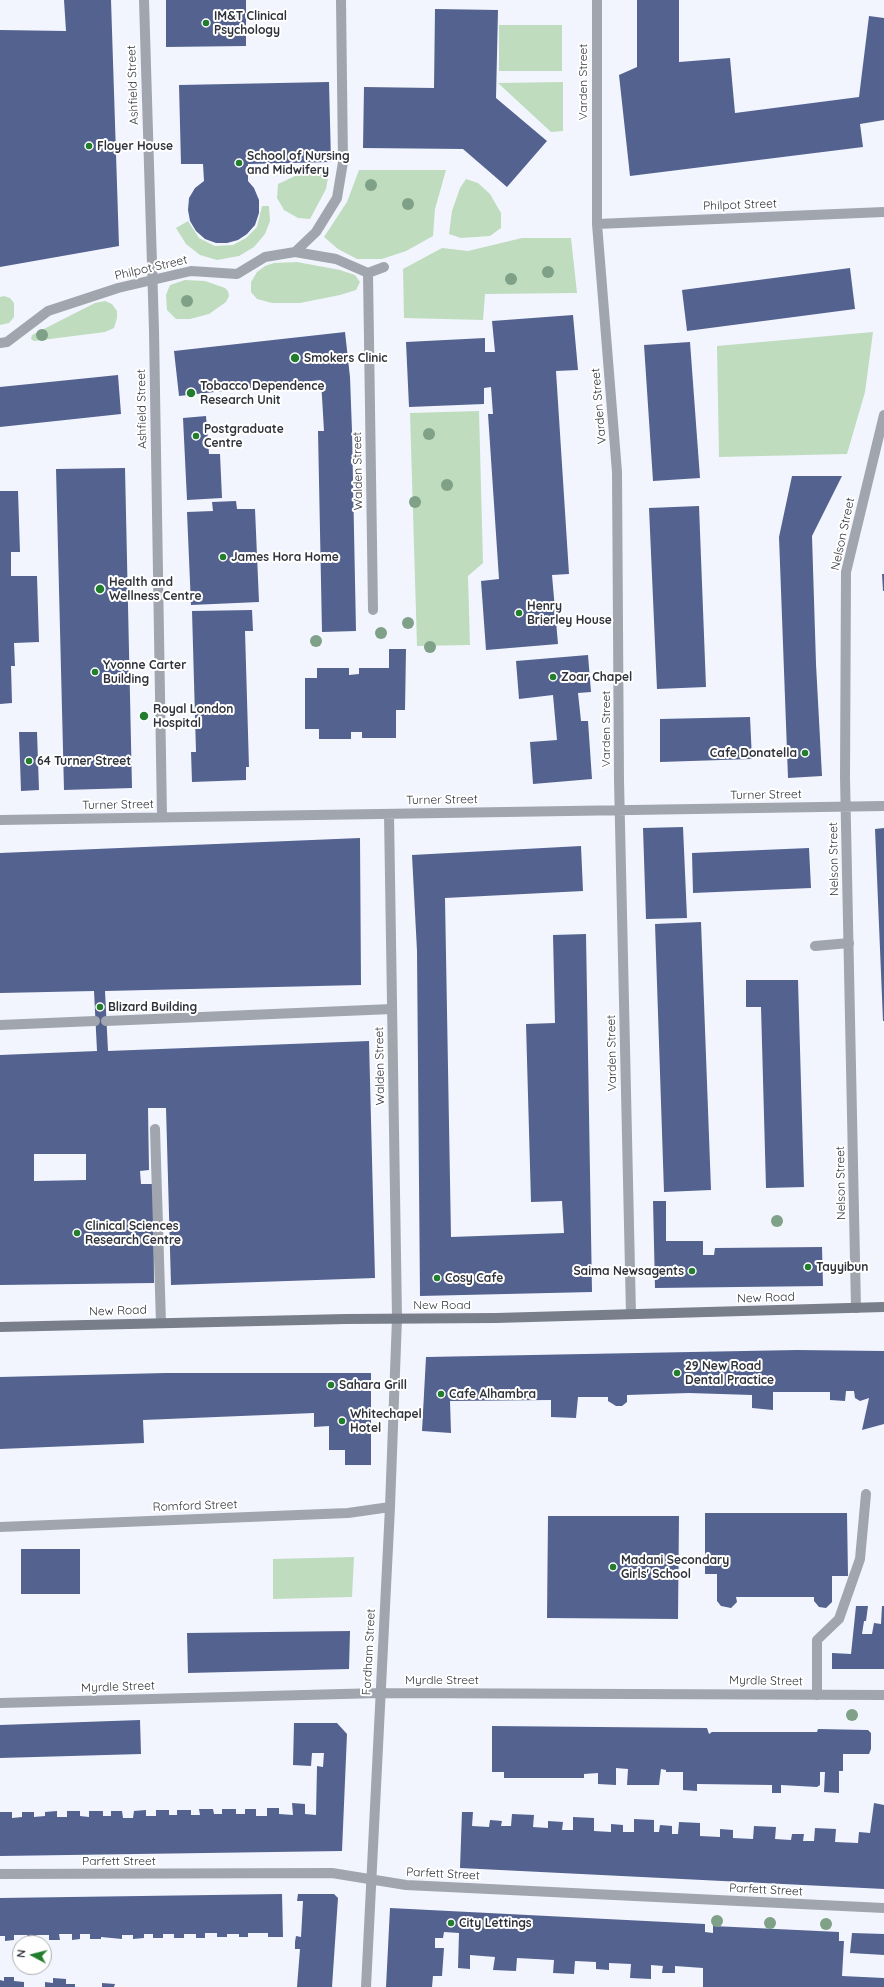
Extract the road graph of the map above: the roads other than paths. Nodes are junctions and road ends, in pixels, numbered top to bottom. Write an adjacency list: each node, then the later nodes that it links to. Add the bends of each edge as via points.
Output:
1 (144, 0): 9 (street, Ashfield Street)
2 (341, 0): 6 (street, via 343,162 337,198 316,232)
3 (596, 0): 5 (street, Varden Street)
4 (884, 212): 5 (street, Philpot Street)
5 (596, 224): 15 (street, Varden Street, via 617,472)
6 (295, 252): 8 (street, Philpot Street, via 336,259); 9 (street, Philpot Street, via 264,257 237,274 191,271)
7 (384, 267): 8 (street)
8 (368, 273): 12 (street, Walden Street)
9 (152, 279): 10 (street, Philpot Street, via 48,311 7,342); 17 (street, Ashfield Street)
10 (0, 343)
11 (884, 415): 14 (street, Nelson Street, via 846,572)
12 (373, 610)
13 (884, 806): 14 (street, Turner Street)
14 (846, 807): 15 (street, Turner Street); 19 (street, Nelson Street)
15 (620, 810): 16 (street, Turner Street); 28 (street, Varden Street)
16 (389, 814): 17 (street, Turner Street); 21 (street, Walden Street)
17 (162, 817): 18 (street, Turner Street)
18 (0, 820)
19 (849, 943): 20 (street); 27 (street, Nelson Street)
20 (815, 946)
21 (392, 1009): 23 (street); 29 (street, Walden Street)
22 (96, 1021): 24 (street)
23 (106, 1021)
24 (0, 1025)
25 (155, 1129): 30 (street)
26 (884, 1307): 27 (main road, New Road)
27 (856, 1308): 28 (main road, New Road)
28 (631, 1314): 29 (main road, New Road)
29 (397, 1318): 30 (main road, New Road); 33 (street, Fordham Street)
30 (162, 1323): 31 (main road, New Road)
31 (0, 1328)
32 (866, 1494): 36 (street, via 860,1559 839,1619 817,1640)
33 (390, 1507): 34 (street, Romford Street, via 348,1513); 35 (street, Fordham Street)
34 (0, 1527)
35 (380, 1692): 36 (street, Myrdle Street); 38 (street, Myrdle Street); 40 (street, Fordham Street)
36 (817, 1695): 37 (street, Myrdle Street)
37 (884, 1695)
38 (0, 1703)
39 (0, 1874): 40 (street, Parfett Street, via 332,1873)
40 (372, 1879): 41 (street, Parfett Street, via 406,1885); 42 (street, Fordham Street)
41 (884, 1908)
42 (366, 1987)

